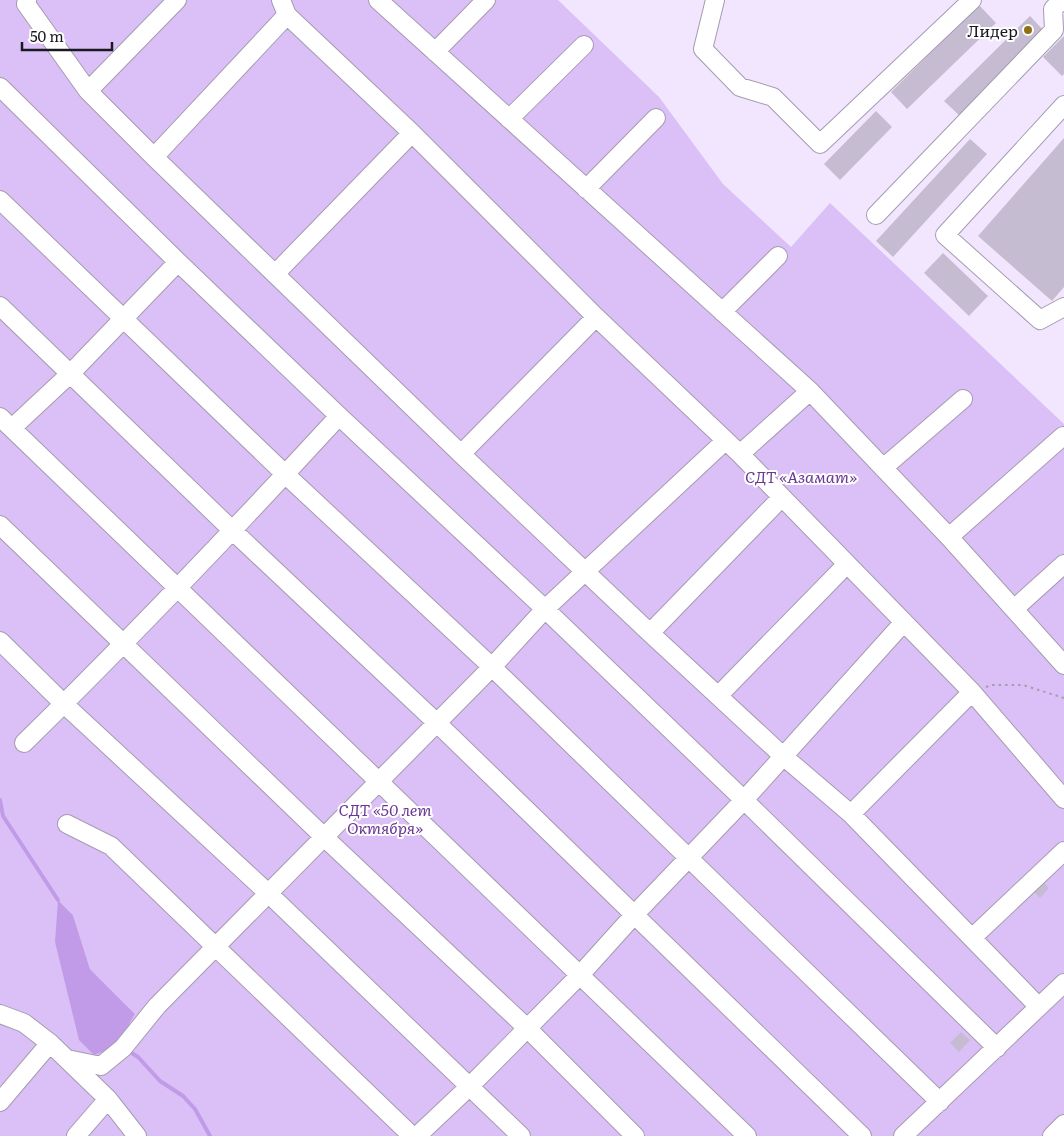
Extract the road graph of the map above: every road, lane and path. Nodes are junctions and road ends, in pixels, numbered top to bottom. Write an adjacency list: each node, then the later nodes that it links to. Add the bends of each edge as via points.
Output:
1 (27, 0): 12 (street, via 26,4)
2 (177, 0): 12 (street)
3 (378, 0): 10 (street)
4 (486, 0): 10 (street)
5 (715, 0): 6 (street, via 703,50 740,87 773,97 820,144)
6 (972, 0)
7 (1062, 0): 20 (street, via 1053,9 1054,30)
8 (284, 7): 16 (street); 17 (street)
9 (584, 45): 15 (street)
10 (435, 52): 15 (street)
11 (0, 87): 22 (street)
12 (88, 91): 17 (street)
13 (1064, 105): 25 (street, via 946,234 1040,320)
14 (656, 118): 18 (street)
15 (510, 119): 18 (street)
16 (412, 133): 23 (street); 27 (street)
17 (154, 157): 23 (street)
18 (586, 189): 26 (street)
19 (0, 200): 28 (street)
20 (876, 215)
21 (778, 256): 26 (street)
22 (178, 262): 28 (street); 32 (street)
23 (275, 274): 36 (street)
24 (0, 306): 29 (street)
25 (1064, 307)
26 (722, 312): 30 (street)
27 (596, 317): 35 (street); 36 (street)
28 (124, 318): 29 (street); 39 (street)
29 (71, 373): 33 (street); 42 (street)
30 (810, 391): 37 (street); 38 (street)
31 (963, 399): 38 (street)
32 (339, 416): 39 (street); 48 (street)
33 (6, 422): 47 (street)
34 (1064, 437): 43 (street)
35 (726, 441): 37 (street); 46 (street)
36 (461, 454): 46 (street)
37 (740, 454): 40 (street)
38 (884, 468): 43 (street)
39 (286, 474): 42 (street); 55 (street)
40 (782, 497): 44 (street); 51 (street)
41 (0, 525): 53 (street)
42 (233, 531): 47 (street); 60 (street)
43 (949, 537): 49 (street)
44 (847, 564): 50 (street); 57 (street)
45 (1064, 564): 49 (street)
46 (586, 572): 48 (street); 51 (street)
47 (178, 587): 53 (street); 63 (street)
48 (545, 609): 55 (street); 65 (street)
49 (1014, 609): 54 (street)
50 (904, 622): 56 (street); 62 (street)
51 (650, 633): 57 (street)
52 (0, 641): 59 (street)
53 (124, 644): 59 (street); 68 (street)
54 (1064, 665)
55 (492, 667): 60 (street); 70 (street)
56 (972, 692): 58 (path, via 991,685 1023,685); 64 (street); 66 (street)
57 (718, 696): 62 (street)
58 (1064, 698)
59 (64, 704): 61 (street); 71 (street)
60 (437, 723): 63 (street); 72 (street)
61 (24, 743)
62 (783, 756): 65 (street); 66 (street)
63 (379, 781): 68 (street); 75 (street)
64 (1064, 799)
65 (744, 800): 70 (street); 81 (street)
66 (851, 814): 73 (street)
67 (67, 824): 74 (street, via 112,846)
68 (324, 837): 71 (street); 79 (street)
69 (1064, 851): 73 (street)
70 (689, 857): 72 (street); 86 (street)
71 (269, 894): 74 (street); 83 (street)
72 (634, 915): 75 (street); 95 (street)
73 (972, 938): 77 (street)
74 (215, 947): 82 (street, via 157,1006 122,1048 101,1066); 90 (street)
75 (580, 975): 79 (street); 94 (street)
76 (1064, 983): 77 (street)
77 (1039, 1007): 81 (street)
78 (0, 1014): 80 (street, via 24,1022)
79 (528, 1028): 83 (street); 93 (street)
80 (50, 1042): 82 (street); 85 (street)
81 (997, 1048): 86 (street)
82 (67, 1059): 84 (street)
83 (470, 1086): 91 (street); 92 (street)
84 (108, 1099): 88 (street); 89 (street)
85 (0, 1102)
86 (940, 1102): 96 (street)
87 (1064, 1124): 97 (street)
88 (76, 1136)
89 (136, 1136)
90 (412, 1136)
91 (417, 1136)
92 (521, 1136)
93 (635, 1136)
94 (747, 1136)
95 (862, 1136)
96 (903, 1136)
97 (1052, 1136)

